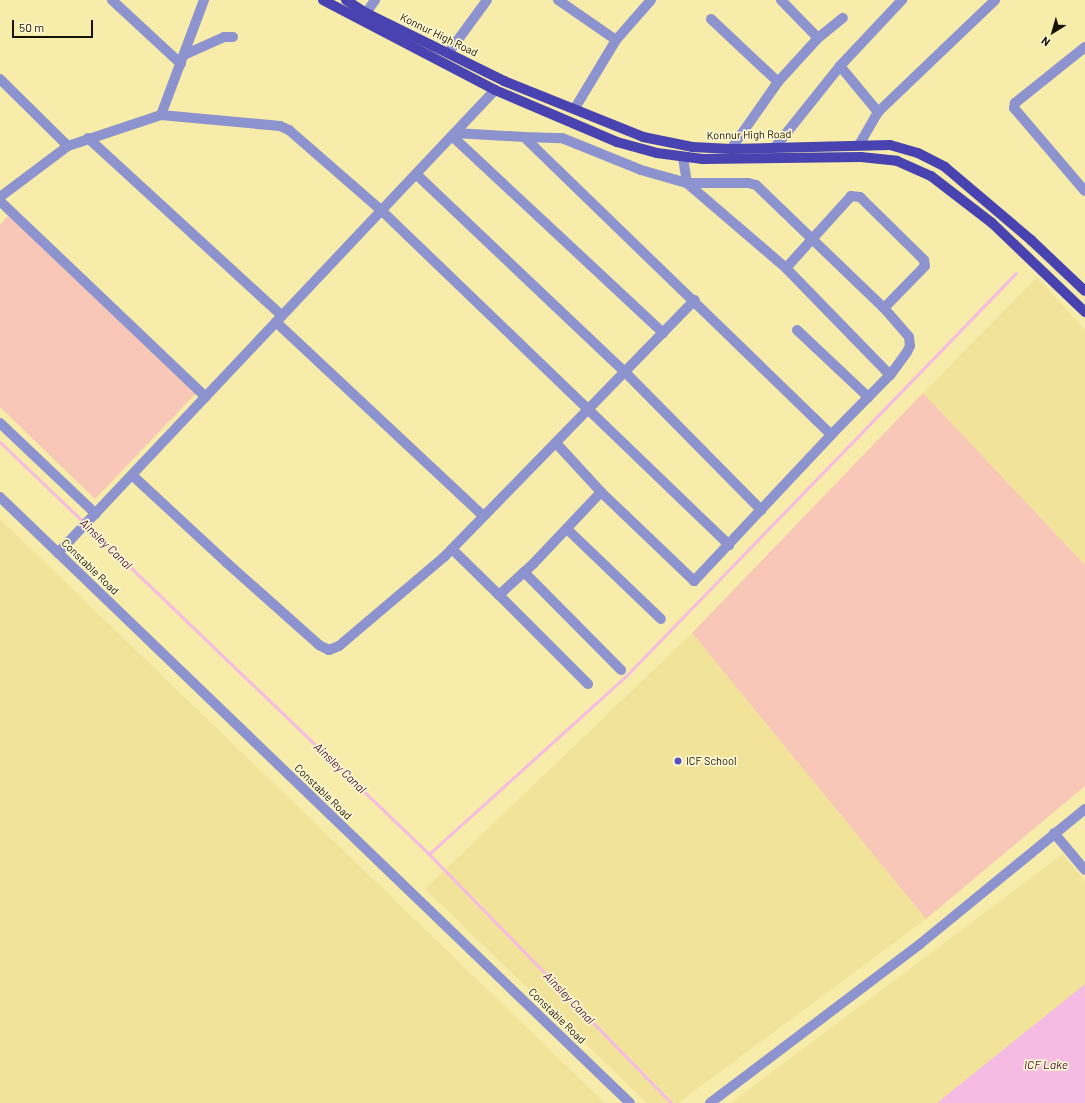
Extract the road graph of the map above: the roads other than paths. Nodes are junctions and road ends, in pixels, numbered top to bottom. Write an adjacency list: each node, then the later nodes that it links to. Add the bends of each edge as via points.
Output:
1 (112, 0): 20 (street)
2 (323, 0): 24 (main road)
3 (346, 0): 12 (main road, Konnur High Road)
4 (375, 0): 12 (street)
5 (487, 0): 19 (street)
6 (558, 0): 17 (street)
7 (651, 0): 17 (street)
8 (781, 0): 16 (street)
9 (902, 0): 21 (street)
10 (995, 0): 26 (street)
11 (201, 2): 20 (street)
12 (366, 13): 19 (main road, Konnur High Road)
13 (843, 18): 16 (street)
14 (711, 19): 23 (street)
15 (232, 37): 20 (street, via 224,37)
16 (818, 38): 23 (street)
17 (616, 40): 25 (street)
18 (1085, 47): 38 (street, via 1015,103 1014,108)
19 (449, 52): 25 (main road, Konnur High Road, via 504,81)
20 (182, 60): 27 (street)
21 (840, 66): 26 (street); 33 (street)
22 (0, 79): 32 (street)
23 (778, 82): 34 (street)
24 (495, 90): 28 (street); 35 (main road, via 617,142)
25 (575, 108): 34 (main road, Konnur High Road, via 643,137 692,147)
26 (878, 112): 31 (street)
27 (161, 115): 30 (street); 41 (street, via 285,127)
28 (454, 135): 29 (street); 36 (street); 50 (street)
29 (524, 137): 37 (street, via 562,138 641,170); 45 (street)
30 (88, 138): 32 (street); 48 (street)
31 (859, 145): 33 (main road, Konnur High Road); 44 (main road, Konnur High Road, via 890,145 918,153 945,167 1031,240)
32 (68, 146): 39 (street)
33 (776, 146): 34 (main road, Konnur High Road)
34 (731, 149)
35 (683, 157): 37 (street); 47 (main road, via 861,157 897,161 931,176 992,223)
36 (416, 174): 41 (street); 51 (street)
37 (687, 183): 42 (street, via 756,185); 43 (street)
38 (1085, 191)
39 (0, 197)
40 (0, 201): 54 (street)
41 (382, 211): 48 (street); 55 (street)
42 (812, 240): 43 (street); 46 (street); 46 (street, via 851,196 860,197 924,260 925,266)
43 (786, 268): 52 (street)
44 (1085, 291)
45 (695, 300): 50 (street); 57 (street)
46 (884, 308): 52 (street, via 909,337 910,346)
47 (1085, 312)
48 (279, 319): 54 (street); 63 (street)
49 (797, 330): 53 (street)
50 (663, 333): 51 (street)
51 (625, 372): 55 (street); 62 (street)
52 (890, 374): 53 (street)
53 (868, 397): 57 (street)
54 (206, 398): 59 (street)
55 (588, 410): 58 (street); 66 (street)
56 (0, 422): 64 (street)
57 (831, 435): 62 (street)
58 (556, 443): 60 (street); 63 (street)
59 (132, 475): 64 (street); 67 (street, via 319,645 329,650 339,646 378,616)
60 (601, 492): 65 (street); 66 (street, via 694,581)
61 (0, 498): 68 (street, Constable Road)
62 (761, 510): 66 (street)
63 (484, 516): 67 (street)
64 (89, 521): 68 (street)
65 (567, 528): 69 (street); 71 (street)
66 (729, 545)
67 (452, 549): 70 (street)
68 (58, 553): 77 (street, Constable Road)
69 (524, 572): 70 (street); 72 (street)
70 (499, 595): 73 (street)
71 (660, 620)
72 (621, 670)
73 (588, 684)
74 (1085, 809): 75 (street)
75 (1054, 833): 76 (street); 78 (street, via 914,948)
76 (1085, 870)
77 (630, 1103)
78 (710, 1103)

